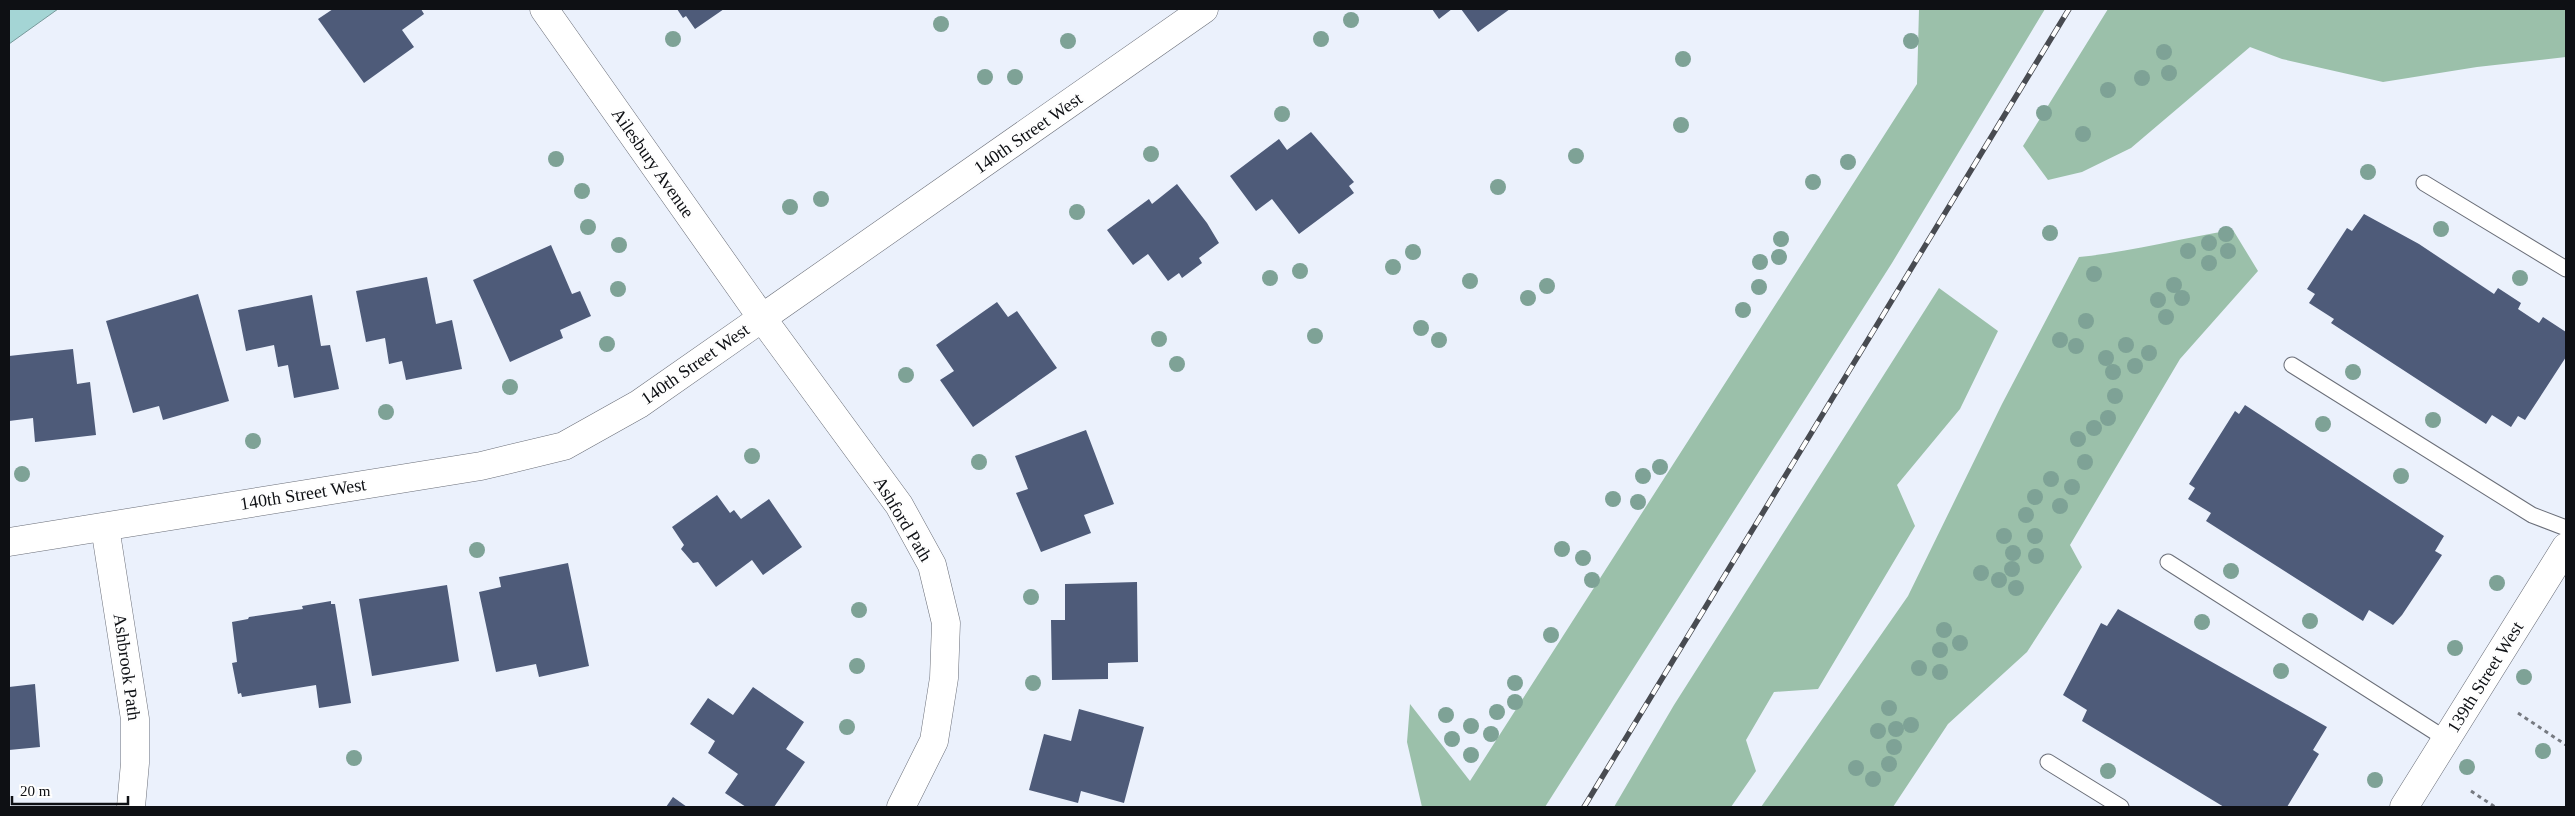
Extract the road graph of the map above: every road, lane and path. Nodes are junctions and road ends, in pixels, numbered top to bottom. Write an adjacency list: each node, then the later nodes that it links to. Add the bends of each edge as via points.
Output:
1 (544, 9): 5 (street, Ailesbury Avenue)
2 (1204, 9): 5 (street, 140th Street West)
3 (2424, 183): 4 (lane)
4 (2566, 269)
5 (762, 318): 7 (street, 140th Street West, via 639,404 564,446 481,466); 18 (street, Ashford Path, via 899,505 932,565 946,622 944,678 934,741)
6 (2292, 365): 8 (lane, via 2532,515)
7 (105, 527): 9 (street, 140th Street West); 17 (street, Ashbrook Path, via 135,719)
8 (2566, 528)
9 (9, 542)
10 (2566, 547): 13 (street, 139th Street West)
11 (2168, 562): 13 (lane)
12 (2518, 713): 14 (path)
13 (2446, 739): 20 (street, 139th Street West)
14 (2566, 745)
15 (2048, 762): 19 (lane)
16 (2471, 791): 21 (path)
17 (131, 807)
18 (901, 807)
19 (2121, 807)
20 (2404, 807)
21 (2495, 807)

